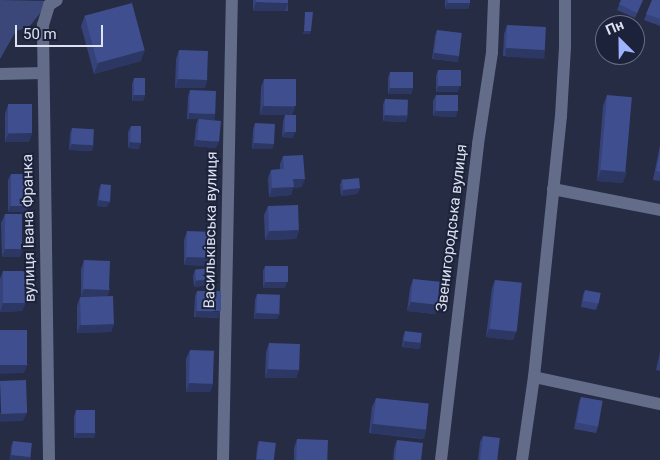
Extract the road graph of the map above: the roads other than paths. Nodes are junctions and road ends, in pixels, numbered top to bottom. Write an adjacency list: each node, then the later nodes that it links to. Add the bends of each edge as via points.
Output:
1 (57, 0): 5 (street, вулиця Івана Франка, via 45,14)
2 (232, 0): 12 (street, Васильківська вулиця)
3 (494, 0): 13 (street, Звенигородська вулиця, via 492,52)
4 (564, 0): 7 (street, via 564,67)
5 (42, 73): 6 (street); 11 (street, вулиця Івана Франка)
6 (0, 74)
7 (554, 190): 8 (street); 9 (street)
8 (660, 210)
9 (534, 377): 10 (street); 14 (street)
10 (660, 404)
11 (49, 460)
12 (223, 460)
13 (441, 460)
14 (522, 460)

